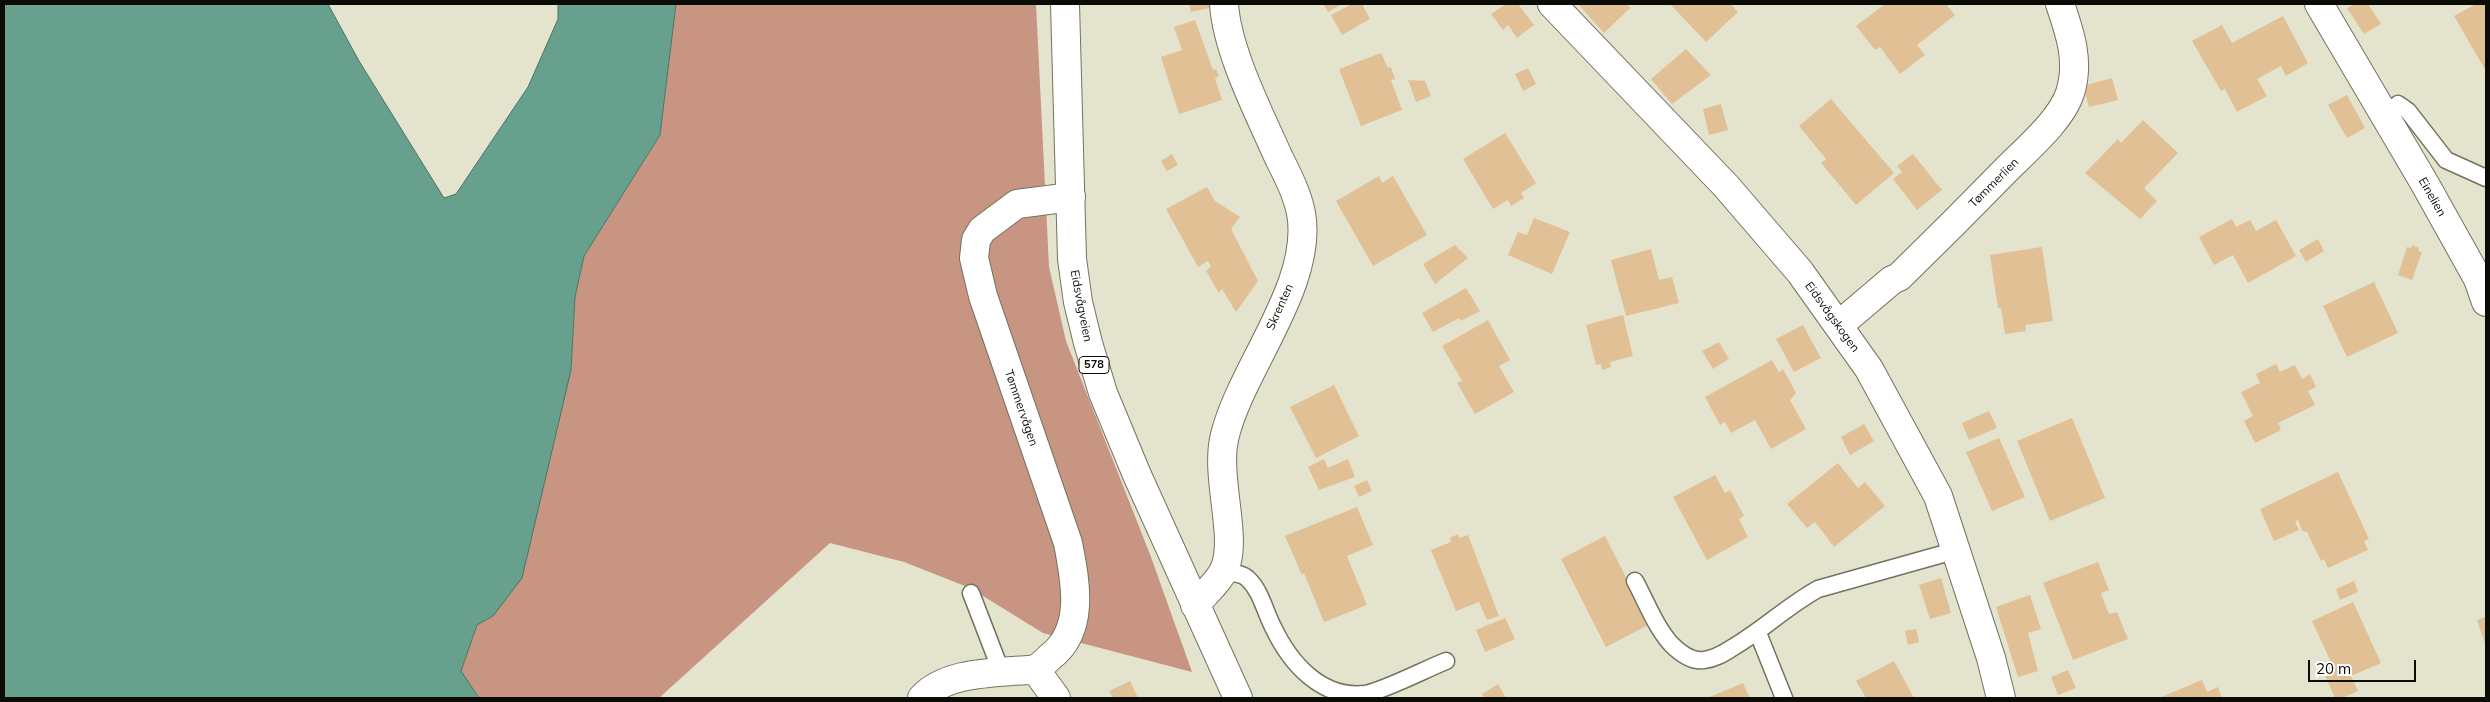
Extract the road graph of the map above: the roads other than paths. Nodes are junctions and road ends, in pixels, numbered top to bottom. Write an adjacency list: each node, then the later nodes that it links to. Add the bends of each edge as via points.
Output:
1 (1065, 4): 8 (street, Eidsvågveien / 578)
2 (1224, 4): 12 (street, Skrenten, via 1230,34 1254,101 1301,212 1302,231 1296,270 1282,307 1233,408 1224,437 1221,462 1229,545)
3 (1552, 4): 10 (street, Eidsvågskogen, via 1726,186 1800,272)
4 (2060, 4): 10 (street, Tømmerlien, via 2074,43 2074,73 2070,93 2062,108 2036,140 1935,242 1899,277)
5 (2319, 4): 6 (street, Einelien)
6 (2384, 115): 7 (lane, via 2398,104 2408,110 2446,160); 9 (street, Einelien)
7 (2486, 178)
8 (1071, 197): 15 (street, Eidsvågveien / 578, via 1072,259 1090,351 1103,393); 18 (street, Tømmervågen, via 1017,204 982,230 976,240 974,258 986,306 1068,543 1076,585 1074,617 1067,639 1058,652)
9 (2484, 288)
10 (1839, 326): 11 (street, Eidsvågskogen, via 1869,369 1938,496)
11 (1957, 550): 16 (lane, via 1818,589 1798,600); 24 (street, Eidsvågskogen)
12 (1223, 572): 15 (street, Skrenten); 17 (lane, via 1241,574 1249,580 1273,628 1304,673 1336,692 1367,693)
13 (1634, 581): 16 (lane, via 1661,630 1672,644 1694,660 1716,657)
14 (971, 593): 19 (lane)
15 (1195, 605): 22 (street, Eidsvågveien / 578)
16 (1758, 633): 23 (lane)
17 (1446, 661)
18 (1036, 669): 19 (street); 21 (street)
19 (1001, 672): 20 (street, via 958,678)
20 (922, 698)
21 (1056, 698)
22 (1238, 698)
23 (1784, 698)
24 (2001, 698)

